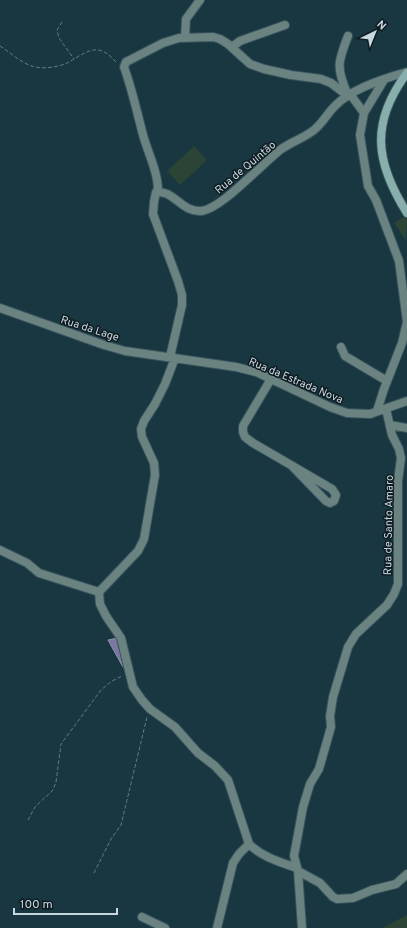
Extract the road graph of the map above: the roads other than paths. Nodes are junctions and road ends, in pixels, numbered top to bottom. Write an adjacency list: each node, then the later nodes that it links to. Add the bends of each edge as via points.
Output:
1 (200, 0): 4 (street, via 186,19)
2 (285, 25): 5 (street, via 240,41)
3 (348, 36): 8 (street, via 339,59 339,68)
4 (185, 38): 5 (street, via 212,37); 10 (street, via 153,48 126,62 124,67 153,164)
5 (232, 47): 8 (street, via 250,64 321,79)
6 (407, 73): 7 (street, Rua de Quintão); 11 (main road, via 390,102 381,135 385,168)
7 (384, 80): 8 (street, Rua de Quintão); 9 (street)
8 (349, 95): 9 (street); 10 (street, Rua de Quintão, via 337,103 316,129 281,150 213,207 201,211 190,209 163,191)
9 (364, 113): 16 (street, via 360,135 368,186 376,200 399,261 407,322 402,343)
10 (158, 191): 14 (street, via 153,214 182,296)
11 (407, 213)
12 (0, 308): 14 (street, Rua da Lage, via 118,349)
13 (341, 347): 16 (street, via 345,356)
14 (173, 357): 15 (street, Rua da Estrada Nova, via 236,367); 24 (street, via 165,384 141,429 154,463 144,539 138,551)
15 (270, 379): 19 (street, Rua da Estrada Nova, via 346,413 370,414); 22 (street, via 243,426 243,432 253,443)
16 (387, 381): 19 (street)
17 (407, 401): 18 (street, Rua da Estrada Nova)
18 (386, 409): 19 (street, Rua da Estrada Nova); 20 (street, Rua de Santo Amaro)
19 (377, 411)
20 (390, 425): 21 (street); 26 (street, Rua de Santo Amaro, via 401,458 398,480 398,584 386,605 356,634 348,647 333,697 328,740 303,807 294,856)
21 (407, 428)
22 (291, 465): 22 (street, via 332,489 336,495 334,501 326,501)
23 (0, 550): 24 (street, via 27,563 39,573)
24 (99, 592): 25 (street, via 100,604 121,638 133,687 150,710 175,727 198,753 228,780)
25 (249, 844): 26 (street, via 256,851); 30 (street, via 233,863)
26 (298, 870): 27 (street, via 320,883 337,899 353,898 396,884); 31 (street, Rua de Santo Amaro)
27 (407, 874)
28 (142, 917): 29 (street)
29 (165, 928)
30 (217, 928)
31 (302, 928)

